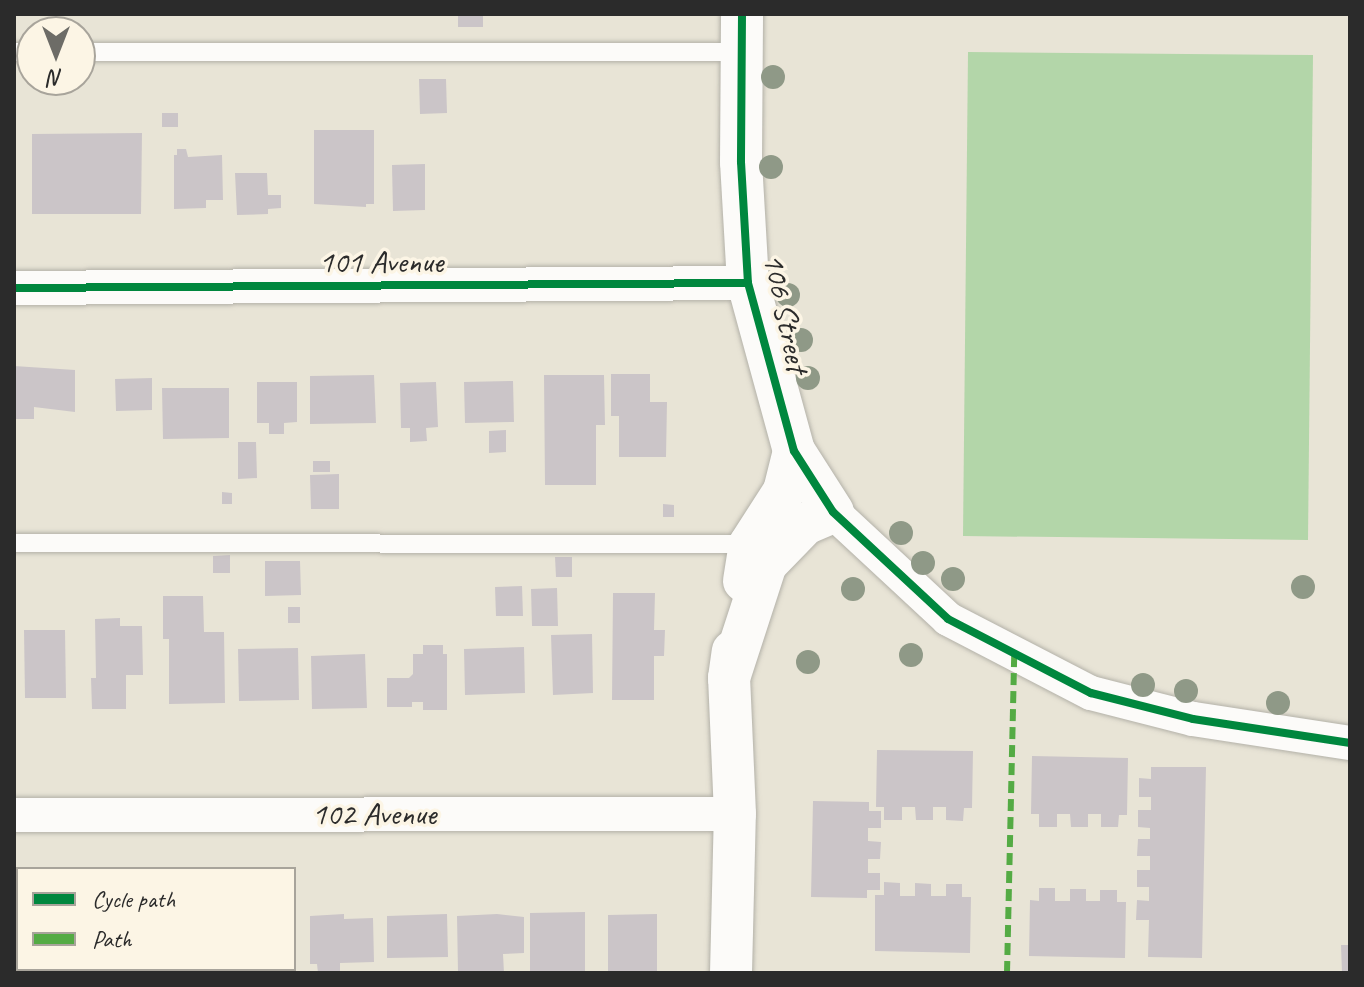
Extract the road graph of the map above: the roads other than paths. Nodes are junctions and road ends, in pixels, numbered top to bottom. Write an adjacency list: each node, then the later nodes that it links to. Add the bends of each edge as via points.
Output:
1 (742, 33): 2 (lane); 3 (street, 106 Street, via 741,162)
2 (96, 52)
3 (748, 283): 4 (street, 101 Avenue); 5 (street, 106 Street)
4 (14, 288)
5 (794, 451): 6 (street, 106 Street); 8 (street, 106 Street, via 784,491)
6 (833, 512): 9 (street, 106 Street, via 805,524 766,564); 10 (street, via 948,619 1091,693 1193,719)
7 (14, 543): 8 (lane)
8 (750, 544): 9 (street, 106 Street)
9 (729, 678): 11 (street, 106 Street)
10 (1350, 743)
11 (735, 814): 12 (street, 102 Avenue); 13 (street, 106 Street)
12 (14, 815)
13 (731, 973)

